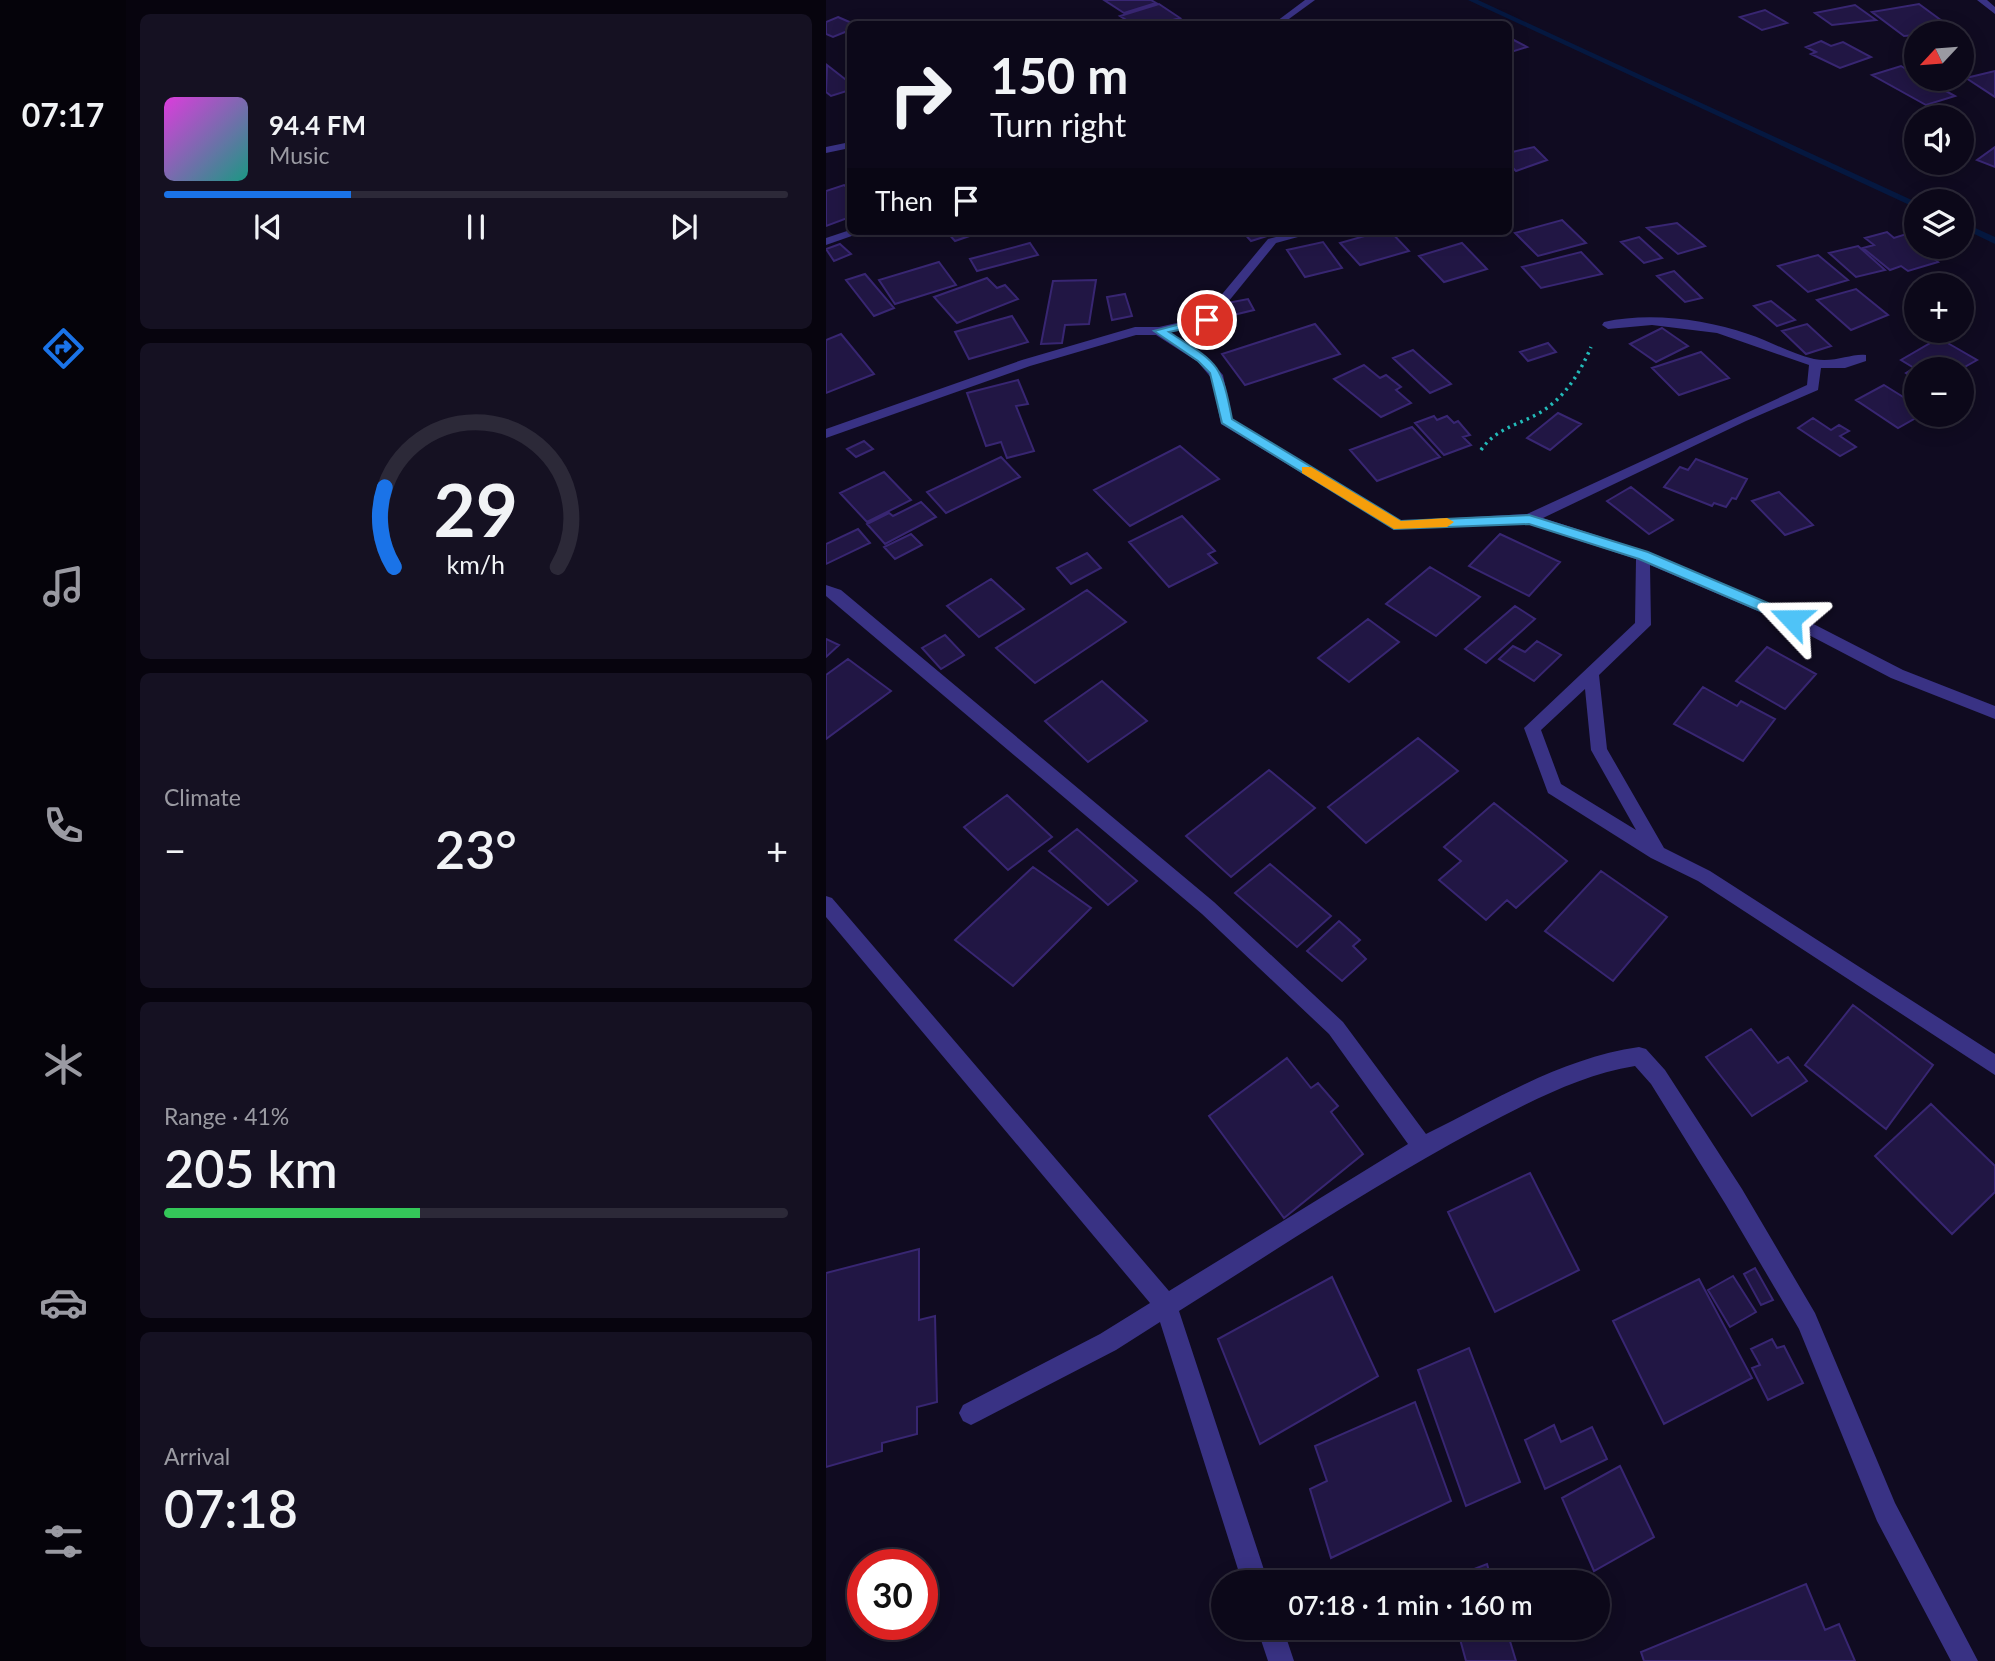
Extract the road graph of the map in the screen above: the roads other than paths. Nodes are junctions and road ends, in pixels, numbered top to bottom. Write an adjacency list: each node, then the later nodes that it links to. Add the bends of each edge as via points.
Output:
1 (1311, 0): 4 (street)
2 (1981, 0): 3 (street)
3 (1995, 10)
4 (1281, 21)
5 (847, 146): 6 (street)
6 (826, 150)
7 (848, 235): 9 (street)
8 (1297, 235): 11 (street, via 1272,241 1207,320)
9 (826, 242)
10 (1608, 325): 13 (street, via 1628,320 1730,332)
11 (1159, 331): 14 (street, via 1136,331 1026,363); 15 (street, via 1214,371 1226,421 1399,526)
12 (1862, 358): 13 (street, via 1846,366)
13 (1815, 364): 15 (street, via 1813,387 1735,418)
14 (826, 434)
15 (1529, 519): 16 (street)
16 (1643, 556): 18 (street, via 1643,625); 19 (street, via 1791,619 1897,674)
17 (826, 590): 23 (street, via 1208,908 1336,1028)
18 (1591, 673): 20 (street, via 1599,750); 20 (street, via 1532,728 1554,788)
19 (1995, 713)
20 (1657, 853): 22 (street, via 1704,876)
21 (826, 904): 24 (street)
22 (1995, 1065)
23 (1423, 1147): 24 (street); 29 (street, via 1579,1070 1615,1058 1639,1056 1658,1077 1807,1321 1886,1511)
24 (1167, 1305): 25 (street, via 1108,1342); 26 (street)
25 (971, 1413)
26 (1251, 1570)
27 (1274, 1640): 28 (street)
28 (1280, 1661)
29 (1965, 1661)

